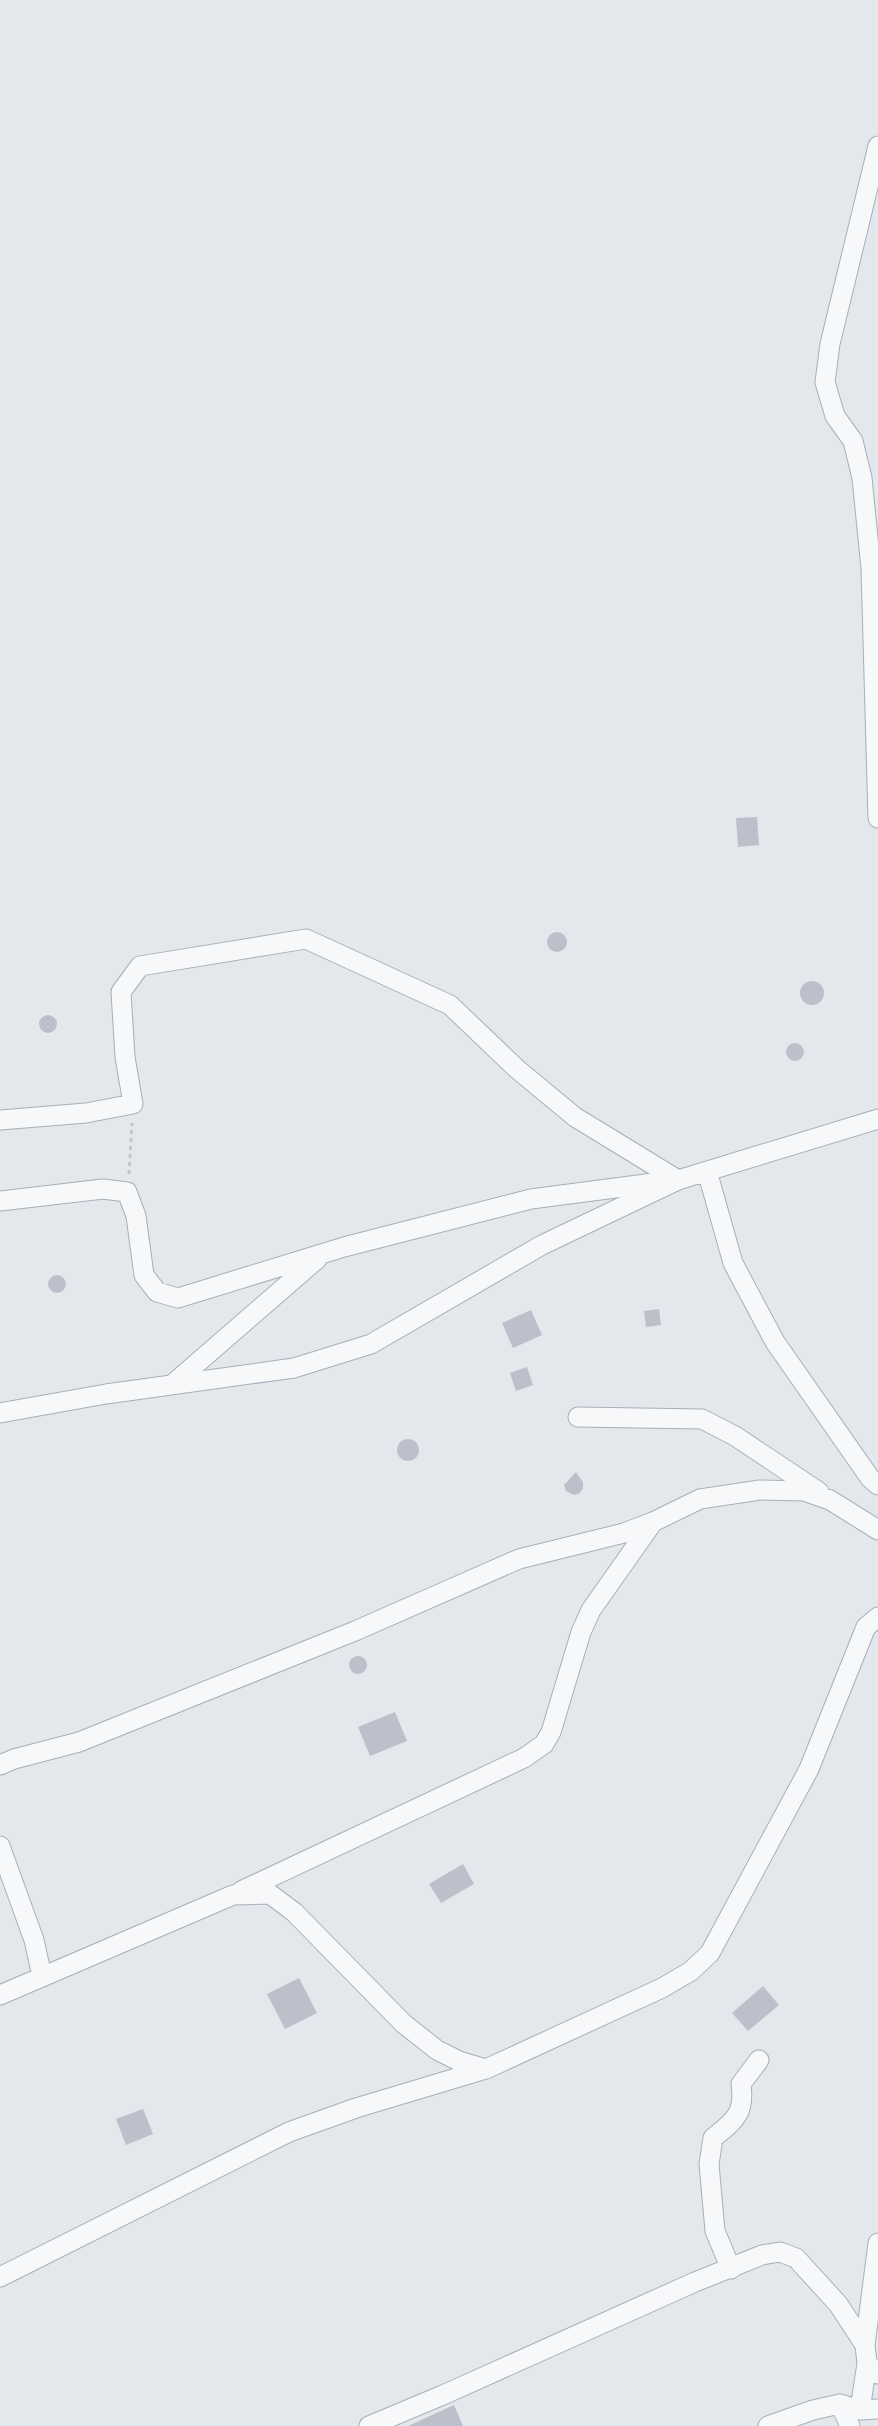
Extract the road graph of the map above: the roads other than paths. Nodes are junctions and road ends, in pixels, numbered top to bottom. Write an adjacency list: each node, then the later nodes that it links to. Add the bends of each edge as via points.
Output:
1 (878, 146): 2 (street, via 830,344 825,382 835,416 853,441 862,478 871,568)
2 (878, 818)
3 (878, 1118): 5 (street)
4 (0, 1120): 6 (street, via 86,1113 133,1104 125,1057 121,992 140,966 306,939 450,1005 517,1069 575,1117)
5 (707, 1172): 6 (street); 12 (street, via 732,1263 775,1342)
6 (678, 1180): 8 (street, via 530,1199); 9 (street, via 542,1245 371,1344 294,1368)
7 (0, 1201): 8 (street, via 103,1189 128,1192 136,1216 144,1275 157,1292 178,1298)
8 (323, 1254): 9 (street)
9 (173, 1384): 10 (street)
10 (0, 1413)
11 (578, 1417): 13 (street, via 702,1419 735,1436)
12 (878, 1485)
13 (830, 1500): 14 (street, via 804,1491 760,1490 700,1499); 15 (street)
14 (653, 1522): 17 (street, via 624,1533 519,1559 355,1631 79,1742); 19 (street, via 591,1610 581,1632 551,1732 535,1752)
15 (878, 1530)
16 (878, 1617): 23 (street, via 866,1627 809,1769 710,1953 691,1971 662,1988)
17 (0, 1765)
18 (0, 1846): 20 (street, via 34,1940)
19 (233, 1895): 20 (street); 23 (street, via 270,1894 294,1912 404,2024 437,2050)
20 (42, 1976): 21 (street)
21 (0, 1995)
22 (759, 2060): 25 (street, via 741,2084 744,2102 736,2119 713,2138 709,2164 715,2231)
23 (486, 2069): 26 (street, via 289,2132)
24 (878, 2243): 27 (street)
25 (731, 2269): 27 (street, via 762,2255 780,2252 796,2258 838,2304); 29 (street)
26 (0, 2277)
27 (870, 2361): 28 (street)
28 (862, 2415): 30 (street, via 840,2404)
29 (369, 2426)
30 (768, 2426)

